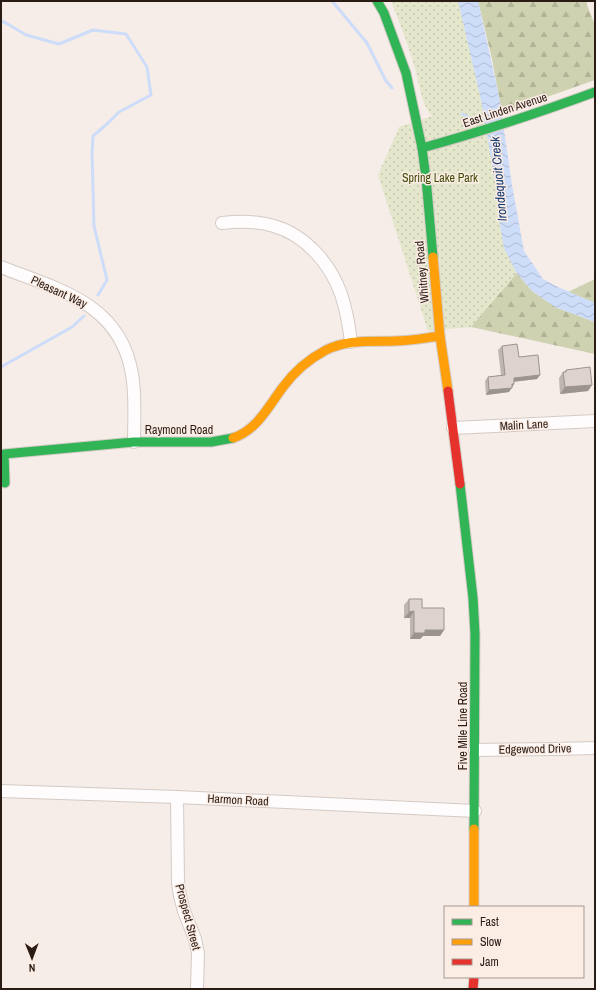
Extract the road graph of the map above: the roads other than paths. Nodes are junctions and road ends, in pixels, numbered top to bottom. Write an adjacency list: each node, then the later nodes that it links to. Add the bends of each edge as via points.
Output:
1 (377, 1): 3 (main road, Whitney Road, via 406,73)
2 (595, 92): 3 (main road, East Linden Avenue, via 546,110)
3 (422, 148): 6 (main road, Whitney Road)
4 (222, 223): 7 (street, via 247,222 275,226 310,246 320,256 336,281 345,306)
5 (1, 266): 10 (street, Pleasant Way, via 82,300 95,309 117,334 132,375)
6 (440, 336): 7 (main road, Raymond Road); 9 (main road, Whitney Road)
7 (351, 342): 10 (main road, Raymond Road, via 326,350 304,364 284,386 261,419 243,434 232,439 211,442)
8 (595, 421): 9 (street, Malin Lane)
9 (453, 428): 12 (main road, Whitney Road)
10 (134, 442): 11 (main road, Raymond Road, via 4,454)
11 (5, 483)
12 (467, 546): 14 (main road, Five Mile Line Road, via 475,634)
13 (595, 748): 14 (street, Edgewood Drive)
14 (475, 750): 17 (main road, Five Mile Line Road)
15 (1, 791): 16 (street, Harmon Road)
16 (177, 797): 17 (street, Harmon Road); 20 (street, Prospect Street, via 178,883 198,953)
17 (475, 811): 18 (main road, Five Mile Line Road)
18 (474, 906)
19 (474, 978): 21 (main road)
20 (197, 989)
21 (473, 989)

